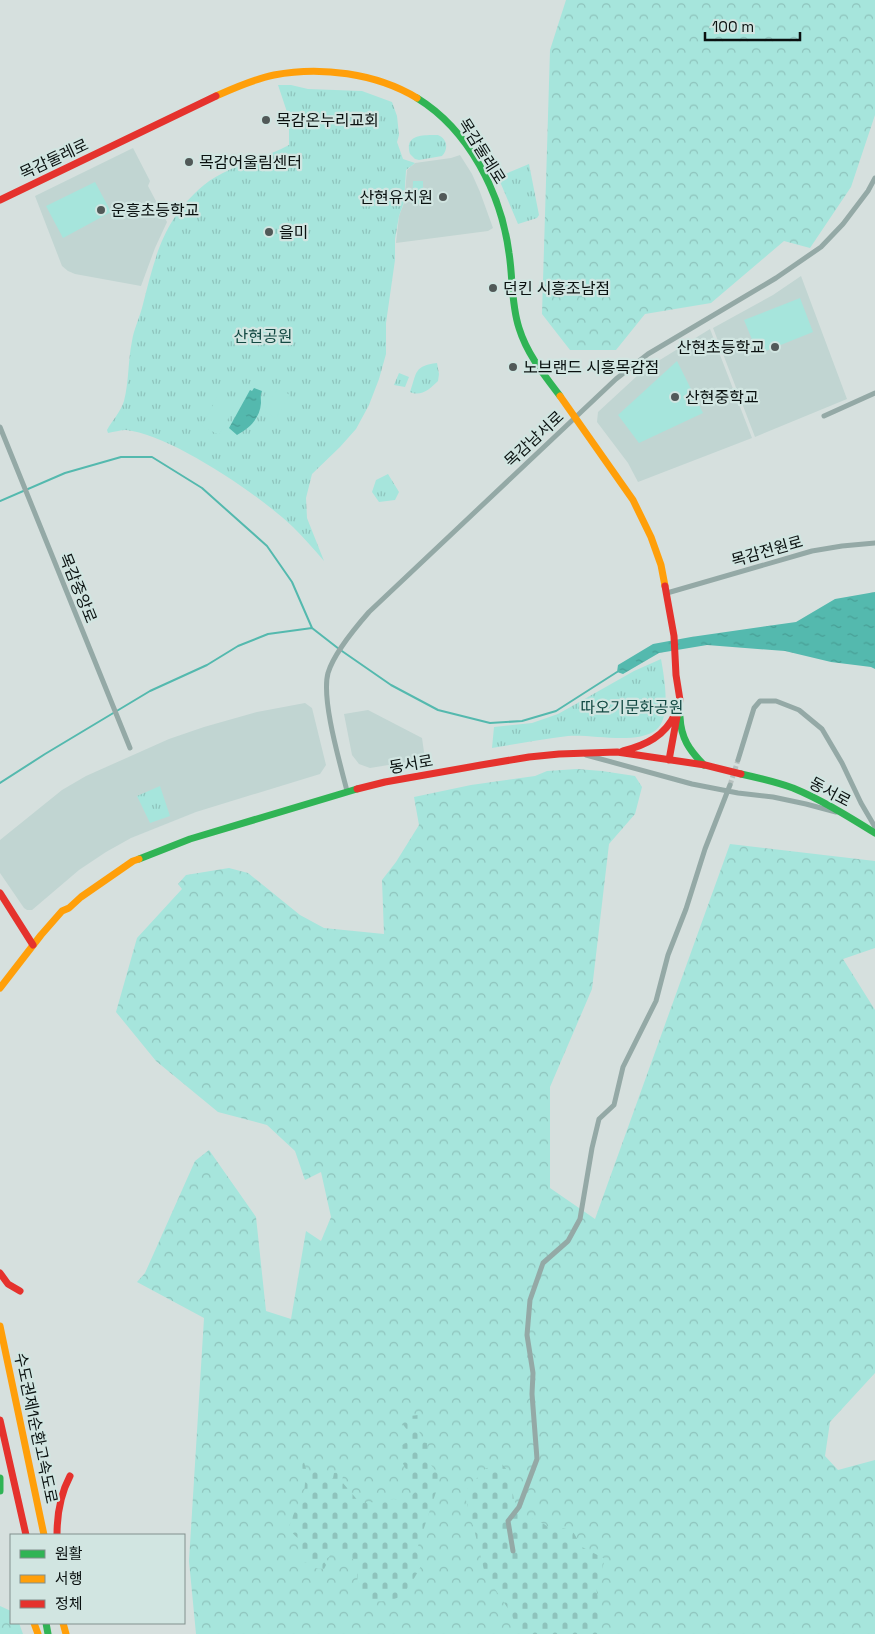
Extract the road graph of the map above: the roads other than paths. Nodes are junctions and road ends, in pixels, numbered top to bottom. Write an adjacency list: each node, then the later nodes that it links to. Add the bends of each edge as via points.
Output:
1 (875, 178): 5 (street, 목감남서로, via 843,224 821,247 776,278 648,354)
2 (0, 200): 5 (main road, 목감둘레로, via 252,81 279,74 327,71 364,76 390,85 445,119 466,144 489,182 505,229 520,330 530,354)
3 (875, 393): 4 (street)
4 (824, 416)
5 (575, 418): 8 (main road, 목감둘레로, via 634,500 661,565); 17 (street, 목감남서로, via 369,612 343,645 328,674 327,694)
6 (0, 427): 10 (street, 목감중앙로)
7 (875, 543): 8 (street, 목감전원로, via 812,551)
8 (667, 593): 9 (main road, 목감둘레로)
9 (680, 700): 11 (main road, via 667,729 648,743); 13 (main road); 15 (main road, via 682,738)
10 (130, 748)
11 (617, 752): 12 (main road, 동서로); 13 (main road, 동서로)
12 (581, 754): 17 (main road, 동서로, via 528,757); 18 (street)
13 (669, 760): 15 (main road, 동서로)
14 (738, 760): 20 (street, via 754,708 760,701 776,701 798,710 822,729)
15 (705, 765): 19 (main road, 동서로, via 773,781)
16 (730, 785): 18 (street)
17 (347, 791): 23 (main road, 동서로, via 190,839 133,861 62,912)
18 (727, 791): 19 (street, via 772,797); 35 (street, via 668,955 656,1000 623,1066 614,1105 599,1119 580,1219 568,1242 543,1264 530,1300 527,1335 533,1373 537,1459 519,1507 508,1521)
19 (844, 815): 21 (main road, 동서로)
20 (875, 827)
21 (875, 833)
22 (0, 893): 23 (main road)
23 (33, 945): 24 (main road, 동서로)
24 (0, 988)
25 (0, 1273): 26 (main road, via 8,1284)
26 (20, 1291)
27 (0, 1326): 33 (main road, 수도권제1순환고속도로)
28 (0, 1420): 32 (main road, 수도권제1순환고속도로)
29 (70, 1476): 34 (main road, via 60,1496)
30 (0, 1478): 31 (main road)
31 (0, 1491)
32 (26, 1534)
33 (44, 1534)
34 (57, 1534)
35 (513, 1551)

